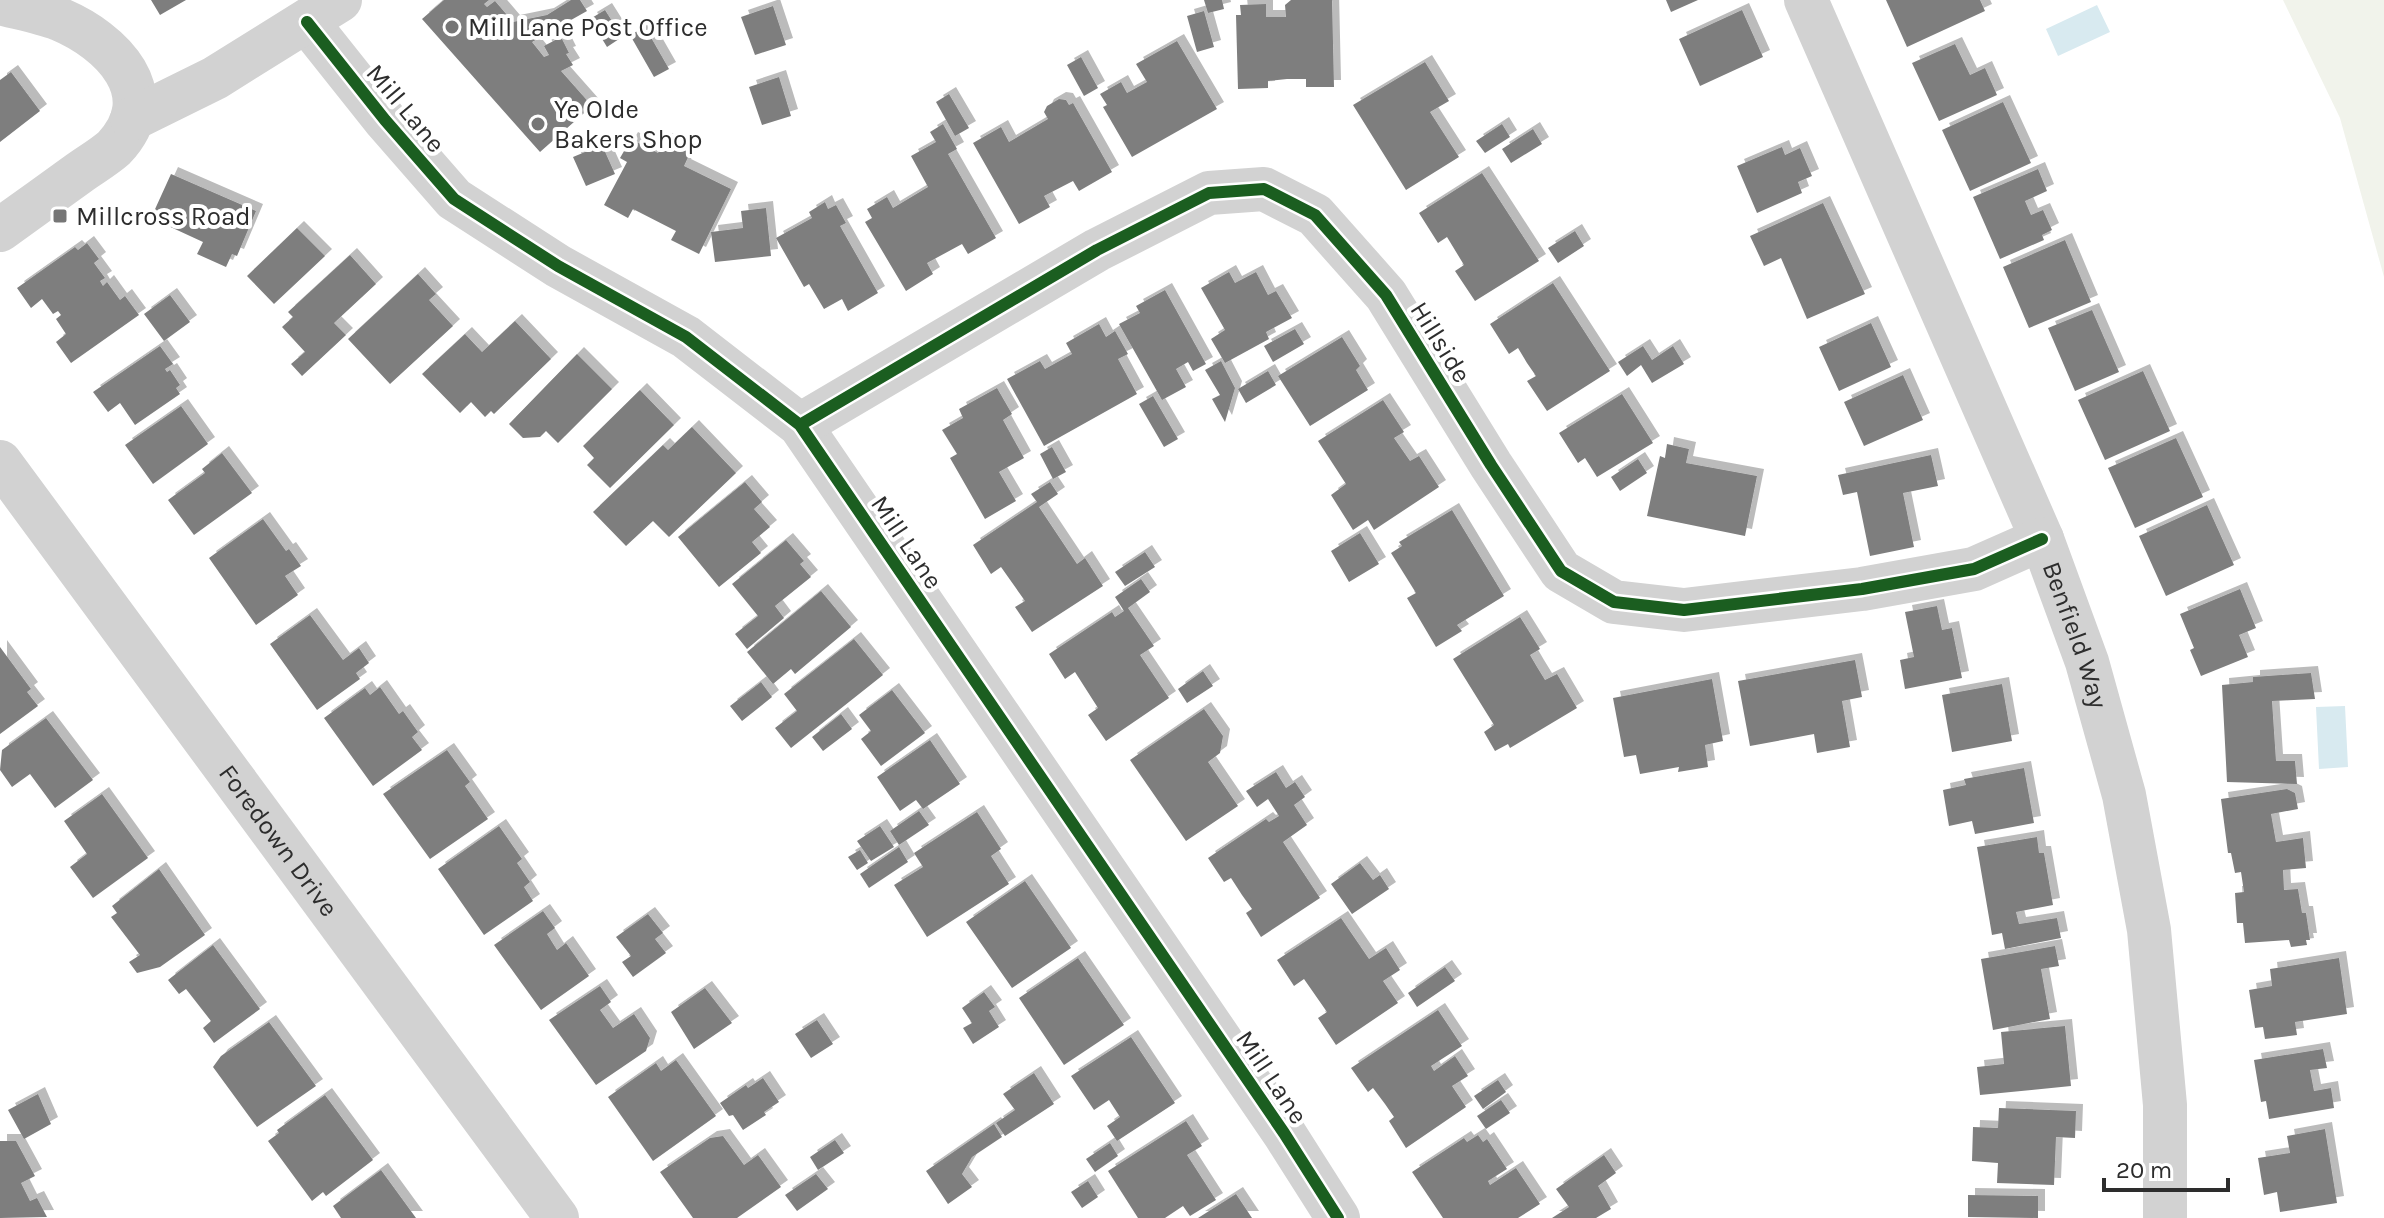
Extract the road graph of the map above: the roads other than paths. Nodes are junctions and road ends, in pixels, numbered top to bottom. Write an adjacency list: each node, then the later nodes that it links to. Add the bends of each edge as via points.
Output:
1 (1806, 0): 8 (street, Benfield Way)
2 (20, 5): 4 (street, via 58,18 113,54 137,97)
3 (324, 11): 4 (street, via 215,78); 6 (street, Mill Lane, via 385,120 454,199 558,266 686,337)
4 (132, 119): 5 (street, via 114,147)
5 (0, 230)
6 (800, 425): 8 (street, Hillside, via 1097,250 1209,193 1264,189 1315,215 1386,295 1561,571 1614,602 1684,610 1862,589 1974,569); 10 (street, Mill Lane)
7 (0, 462): 9 (street, Foredown Drive)
8 (2042, 539): 11 (street, Benfield Way, via 2087,662 2124,795 2149,930 2165,1105)
9 (557, 1218)
10 (1338, 1218)
11 (2165, 1218)

